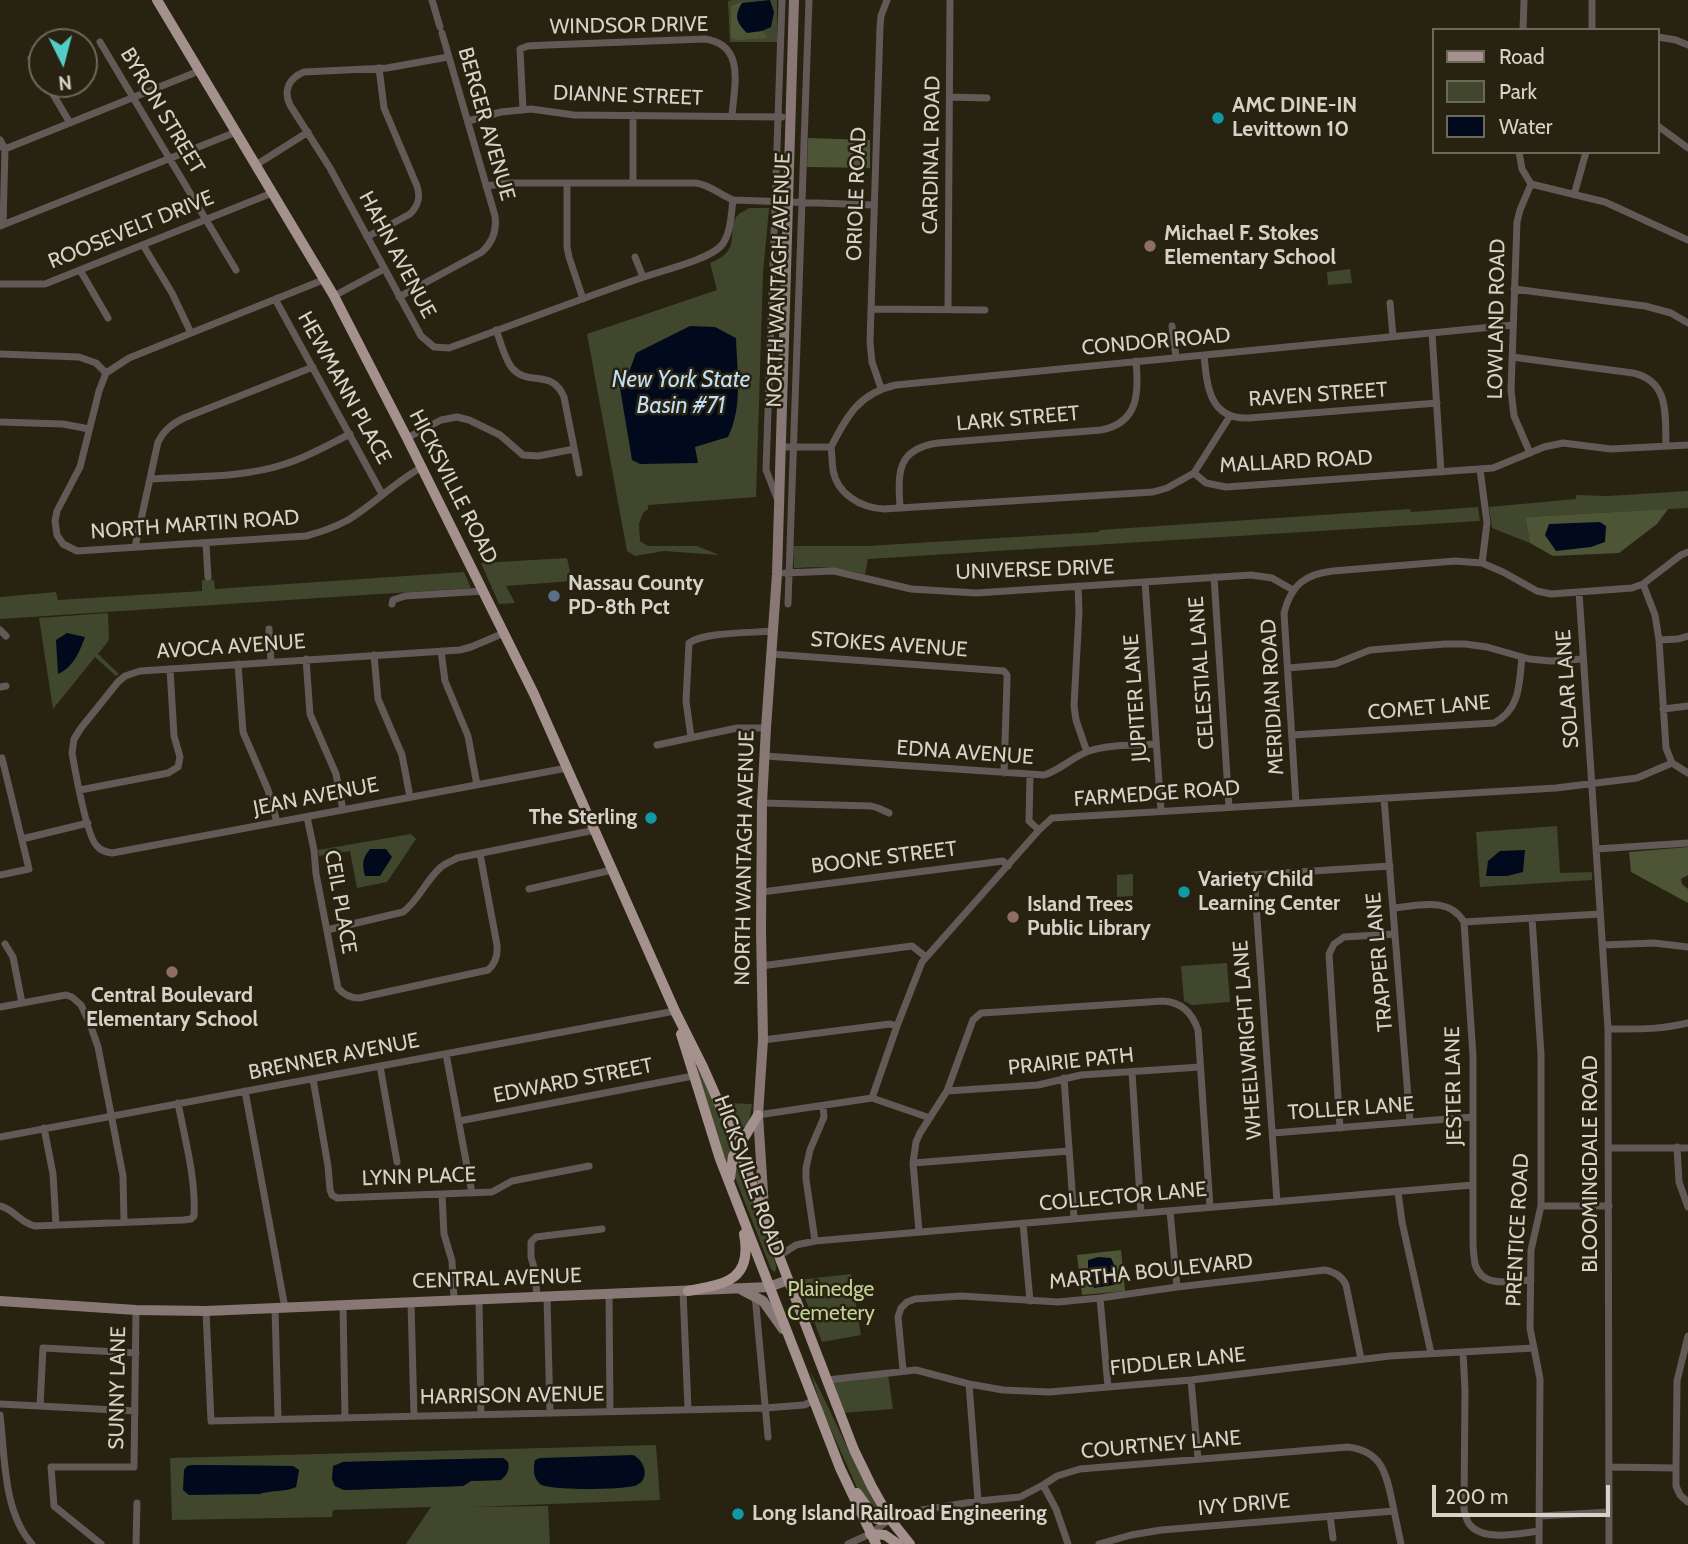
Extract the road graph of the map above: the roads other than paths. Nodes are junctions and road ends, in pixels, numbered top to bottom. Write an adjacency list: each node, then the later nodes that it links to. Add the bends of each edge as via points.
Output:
1 (157, 0): 17 (main road, HICKSVILLE ROAD)
2 (432, 0): 15 (street, BERGER AVENUE)
3 (782, 0): 25 (street, NORTH WANTAGH AVENUE)
4 (794, 0): 26 (main road, NORTH WANTAGH AVENUE)
5 (808, 0): 48 (street, NORTH WANTAGH AVENUE)
6 (887, 0): 49 (street, ORIOLE ROAD, via 880,27)
7 (950, 0): 18 (street, CARDINAL ROAD)
8 (1524, 0): 10 (street)
9 (1592, 0): 11 (street)
10 (1523, 28)
11 (1591, 28)
12 (1660, 37): 14 (street)
13 (100, 42): 20 (street, BYRON STREET)
14 (1688, 45)
15 (449, 57): 16 (street, HAHN AVENUE); 27 (street, BERGER AVENUE)
16 (379, 68): 31 (street, HAHN AVENUE, via 304,72 292,79 287,98); 52 (street, via 384,108 419,197 410,214)
17 (200, 71): 20 (street); 30 (main road, HICKSVILLE ROAD)
18 (950, 97): 21 (street); 69 (street, CARDINAL ROAD)
19 (55, 98): 28 (street)
20 (134, 98): 28 (street); 37 (street, BYRON STREET)
21 (986, 98)
22 (523, 110): 23 (street, DIANNE STREET); 24 (street, WINDSOR DRIVE, via 520,50 528,46 705,38 723,44 733,58); 27 (street, DIANNE STREET)
23 (634, 116): 24 (street, DIANNE STREET); 40 (street)
24 (732, 116): 25 (street, DIANNE STREET)
25 (778, 117): 26 (street, DIANNE STREET); 46 (street, NORTH WANTAGH AVENUE)
26 (790, 118): 47 (main road, NORTH WANTAGH AVENUE)
27 (468, 121): 42 (street, BERGER AVENUE)
28 (70, 123): 33 (street)
29 (1660, 127): 34 (street)
30 (236, 132): 37 (street); 38 (main road, HICKSVILLE ROAD)
31 (307, 132): 38 (street); 52 (street, HAHN AVENUE)
32 (0, 140): 33 (street)
33 (2, 147): 51 (street)
34 (1688, 148)
35 (1519, 154): 41 (street)
36 (1585, 154): 44 (street)
37 (170, 158): 50 (street, BYRON STREET); 51 (street)
38 (256, 165): 43 (main road, HICKSVILLE ROAD)
39 (567, 183): 40 (street); 42 (street); 66 (street, via 567,247)
40 (633, 183): 45 (street, via 703,184)
41 (1531, 184): 44 (street); 62 (street, LOWLAND ROAD, via 1517,222)
42 (486, 186): 64 (street, BERGER AVENUE, via 496,226 489,245)
43 (272, 193): 50 (street, ROOSEVELT DRIVE); 60 (main road, HICKSVILLE ROAD)
44 (1574, 195): 53 (street, via 1605,202)
45 (733, 200): 46 (street); 59 (street, HAHN AVENUE, via 729,230 716,251)
46 (775, 202): 47 (street); 107 (street, NORTH WANTAGH AVENUE, via 766,470)
47 (787, 202): 48 (street); 95 (main road, NORTH WANTAGH AVENUE)
48 (802, 203): 49 (street); 96 (street, NORTH WANTAGH AVENUE)
49 (874, 205): 68 (street, ORIOLE ROAD)
50 (206, 219): 54 (street, ROOSEVELT DRIVE); 58 (street, BYRON STREET)
51 (1, 224)
52 (367, 237): 56 (street, HAHN AVENUE)
53 (1688, 240)
54 (143, 245): 57 (street, ROOSEVELT DRIVE); 76 (street)
55 (635, 257): 59 (street)
56 (384, 269): 63 (street); 64 (street, HAHN AVENUE)
57 (80, 270): 61 (street, ROOSEVELT DRIVE, via 44,284); 71 (street)
58 (236, 270)
59 (643, 277): 66 (street, HAHN AVENUE)
60 (323, 280): 63 (main road, HICKSVILLE ROAD); 65 (street)
61 (0, 284)
62 (1514, 289): 72 (street, via 1644,306); 73 (street, LOWLAND ROAD)
63 (334, 296): 92 (main road, HICKSVILLE ROAD)
64 (399, 297): 75 (street, HAHN AVENUE, via 421,336 434,347 449,348)
65 (275, 299): 76 (street); 84 (street, HEWMANN PLACE)
66 (583, 299): 75 (street, HAHN AVENUE)
67 (1390, 303): 78 (street)
68 (872, 309): 69 (street); 86 (street, ORIOLE ROAD, via 872,362)
69 (948, 309): 70 (street)
70 (985, 310)
71 (108, 318)
72 (1688, 323)
73 (1513, 325): 77 (street, CONDOR ROAD); 82 (street, LOWLAND ROAD)
74 (1172, 326): 81 (street)
75 (496, 330): 98 (street, via 514,370 552,381 561,390)
76 (191, 333): 85 (street, via 129,358)
77 (1432, 333): 78 (street, CONDOR ROAD); 87 (street)
78 (1393, 336): 80 (street, CONDOR ROAD)
79 (0, 354): 85 (street, via 79,357 96,363)
80 (1204, 355): 81 (street, CONDOR ROAD); 88 (street, RAVEN STREET, via 1210,394)
81 (1175, 357): 83 (street, CONDOR ROAD)
82 (1512, 357): 94 (street, via 1646,377 1662,398); 99 (street, LOWLAND ROAD, via 1512,408)
83 (1136, 361): 86 (street, CONDOR ROAD); 108 (street, LARK STREET, via 1136,400 1116,426 921,447 901,467)
84 (313, 367): 91 (street, HEWMANN PLACE); 105 (street, via 172,425 158,442)
85 (106, 373): 90 (street)
86 (881, 388): 97 (street, CONDOR ROAD, via 851,411)
87 (1437, 403): 88 (street, RAVEN STREET); 103 (street)
88 (1230, 416): 104 (street)
89 (0, 422): 90 (street)
90 (89, 429): 110 (street, NORTH MARTIN ROAD, via 80,467 57,511 59,539 77,551)
91 (350, 434): 105 (street, via 303,458 263,470); 106 (street, HEWMANN PLACE)
92 (407, 438): 98 (street, via 457,417 499,435 523,455); 100 (main road, HICKSVILLE ROAD)
93 (1688, 445): 94 (street, MALLARD ROAD)
94 (1666, 446): 99 (street, MALLARD ROAD, via 1611,449 1563,443)
95 (780, 447): 96 (street); 107 (main road, NORTH WANTAGH AVENUE)
96 (793, 447): 97 (street); 114 (street, NORTH WANTAGH AVENUE)
97 (831, 447): 108 (street, MALLARD ROAD, via 835,478 851,498 873,509)
98 (574, 449): 102 (street)
99 (1530, 453): 101 (street, MALLARD ROAD, via 1501,466)
100 (422, 467): 106 (street, NORTH MARTIN ROAD); 121 (main road, HICKSVILLE ROAD)
101 (1480, 469): 103 (street, MALLARD ROAD); 112 (street, via 1487,523)
102 (579, 472)
103 (1441, 472): 104 (street, MALLARD ROAD, via 1226,486 1206,482)
104 (1194, 473): 108 (street, MALLARD ROAD, via 1153,492)
105 (150, 479): 110 (street)
106 (382, 494): 109 (street, NORTH MARTIN ROAD, via 337,526 306,536)
107 (779, 502): 113 (main road, NORTH WANTAGH AVENUE)
108 (900, 508)
109 (206, 544): 110 (street, NORTH MARTIN ROAD); 115 (street)
110 (135, 547)
111 (1688, 552): 118 (street, MERIDIAN ROAD)
112 (1482, 563): 120 (street, MERIDIAN ROAD, via 1317,572); 122 (street, MERIDIAN ROAD, via 1537,591)
113 (777, 573): 114 (street, UNIVERSE DRIVE); 126 (main road, NORTH WANTAGH AVENUE)
114 (789, 573): 119 (street, UNIVERSE DRIVE, via 834,571 911,589 976,593); 124 (street, NORTH WANTAGH AVENUE)
115 (208, 577)
116 (1214, 578): 117 (street, UNIVERSE DRIVE); 120 (street, UNIVERSE DRIVE, via 1262,576); 162 (street, CELESTIAL LANE)
117 (1145, 582): 119 (street, UNIVERSE DRIVE); 145 (street, JUPITER LANE)
118 (1643, 583): 122 (street, MERIDIAN ROAD); 129 (street)
119 (1078, 586): 147 (street, via 1074,706)
120 (1293, 590): 138 (street, MERIDIAN ROAD, via 1284,613)
121 (484, 591): 123 (street, via 405,596); 127 (main road, HICKSVILLE ROAD)
122 (1579, 592): 135 (street, SOLAR LANE)
123 (393, 604)
124 (788, 604)
125 (269, 629): 136 (street)
126 (773, 631): 131 (main road, NORTH WANTAGH AVENUE); 144 (street, via 705,636 689,643 686,701)
127 (504, 633): 130 (street, AVOCA AVENUE, via 471,647); 151 (main road, HICKSVILLE ROAD)
128 (1688, 636): 129 (street)
129 (1659, 640): 141 (street)
130 (441, 651): 132 (street, AVOCA AVENUE); 156 (street, via 445,681 468,737)
131 (771, 654): 142 (main road, NORTH WANTAGH AVENUE); 152 (street, STOKES AVENUE, via 1004,671)
132 (374, 655): 134 (street, AVOCA AVENUE); 158 (street, via 378,699 402,755)
133 (1522, 657): 135 (street); 138 (street, via 1487,647 1446,644 1370,650 1335,664); 143 (street, COMET LANE, via 1516,701 1508,714 1494,723)
134 (306, 659): 136 (street, AVOCA AVENUE); 163 (street, via 310,714 336,774)
135 (1584, 659): 155 (street, SOLAR LANE)
136 (271, 662): 137 (street, AVOCA AVENUE)
137 (238, 664): 139 (street, AVOCA AVENUE); 167 (street, via 243,732)
138 (1288, 668): 143 (street, MERIDIAN ROAD)
139 (170, 669): 157 (street, AVOCA AVENUE, via 125,676 81,728 72,753); 157 (street, via 178,767 168,773)
140 (1688, 706): 141 (street)
141 (1663, 709): 150 (street)
142 (766, 728): 144 (street); 148 (main road, NORTH WANTAGH AVENUE)
143 (1292, 735): 161 (street, MERIDIAN ROAD)
144 (691, 737): 146 (street)
145 (1156, 744): 147 (street, EDNA AVENUE); 164 (street, JUPITER LANE)
146 (657, 745)
147 (1087, 752): 154 (street, EDNA AVENUE, via 1052,773)
148 (765, 756): 152 (street, EDNA AVENUE); 160 (main road, NORTH WANTAGH AVENUE)
149 (1, 759): 171 (street)
150 (1672, 763): 153 (street); 155 (street, FARMEDGE ROAD, via 1637,778)
151 (567, 768): 156 (street, JEAN AVENUE); 169 (main road, HICKSVILLE ROAD)
152 (1004, 773): 154 (street, EDNA AVENUE)
153 (1688, 773)
154 (1030, 775): 170 (street, via 1029,821)
155 (1592, 784): 159 (street, FARMEDGE ROAD); 173 (street, BLOOMINGDALE ROAD)
156 (477, 785): 158 (street, JEAN AVENUE)
157 (80, 790): 168 (street, AVOCA AVENUE)
158 (410, 797): 163 (street, JEAN AVENUE)
159 (1384, 798): 161 (street, FARMEDGE ROAD); 176 (street, TRAPPER LANE)
160 (762, 803): 165 (street, via 871,806); 182 (main road, NORTH WANTAGH AVENUE)
161 (1296, 803): 162 (street, FARMEDGE ROAD)
162 (1229, 807): 164 (street, FARMEDGE ROAD)
163 (343, 810): 166 (street, JEAN AVENUE)
164 (1161, 811): 170 (street, FARMEDGE ROAD, via 1052,818)
165 (889, 813)
166 (307, 817): 167 (street, JEAN AVENUE); 187 (street, CEIL PLACE)
167 (277, 822): 168 (street, JEAN AVENUE, via 112,853 94,844)
168 (88, 823): 171 (street)
169 (595, 830): 174 (street); 177 (main road, HICKSVILLE ROAD)
170 (1039, 830): 175 (street, FARMEDGE ROAD)
171 (22, 839): 178 (street, via 29,869)
172 (1688, 843): 173 (street)
173 (1596, 849): 184 (street, BLOOMINGDALE ROAD)
174 (480, 854): 187 (street, via 442,866 403,912); 187 (street, CEIL PLACE, via 498,953 488,970 352,998 338,988)
175 (1008, 866): 182 (street, BOONE STREET, via 1003,861); 192 (street, FARMEDGE ROAD)
176 (1390, 866): 179 (street); 183 (street, TRAPPER LANE)
177 (612, 870): 181 (street); 196 (main road, HICKSVILLE ROAD)
178 (0, 875)
179 (1254, 875): 180 (street); 223 (street, WHEELWRIGHT LANE)
180 (1222, 877)
181 (529, 889)
182 (762, 891): 193 (main road, NORTH WANTAGH AVENUE)
183 (1393, 908): 186 (street, via 1443,905); 188 (street, TRAPPER LANE)
184 (1600, 914): 185 (street); 190 (street, BLOOMINGDALE ROAD)
185 (1532, 918): 186 (street); 240 (street, PRENTICE ROAD, via 1541,1054)
186 (1464, 922): 215 (street, JESTER LANE)
187 (327, 930)
188 (1395, 934): 219 (street, TRAPPER LANE); 222 (street, via 1341,939 1329,954)
189 (5, 944): 194 (street, via 14,961)
190 (1603, 946): 191 (street, via 1654,943); 199 (street, BLOOMINGDALE ROAD)
191 (1688, 947)
192 (926, 957): 193 (street, via 912,946); 198 (street, FARMEDGE ROAD)
193 (761, 966): 200 (main road, NORTH WANTAGH AVENUE)
194 (22, 1003): 195 (street); 214 (street, via 66,995 81,1005 98,1048)
195 (0, 1007)
196 (675, 1011): 201 (street, BRENNER AVENUE); 205 (main road, HICKSVILLE ROAD); 217 (main road, HICKSVILLE ROAD)
197 (1688, 1023): 199 (street, via 1656,1030)
198 (897, 1026): 200 (street); 210 (street, FARMEDGE ROAD)
199 (1608, 1029): 226 (street, BLOOMINGDALE ROAD)
200 (763, 1040): 213 (main road, NORTH WANTAGH AVENUE)
201 (446, 1054): 202 (street, BRENNER AVENUE); 218 (street)
202 (380, 1066): 207 (street, BRENNER AVENUE); 230 (street)
203 (1200, 1068): 204 (street, PRAIRIE PATH); 209 (street, via 1195,1021 1182,1006 1170,1002 979,1014); 242 (street)
204 (1132, 1072): 206 (street, PRAIRIE PATH); 246 (street)
205 (694, 1076): 218 (street, EDWARD STREET); 234 (main road, HICKSVILLE ROAD)
206 (1064, 1078): 209 (street, PRAIRIE PATH); 229 (street)
207 (313, 1079): 208 (street, BRENNER AVENUE); 237 (street, LYNN PLACE, via 332,1195)
208 (245, 1091): 211 (street, BRENNER AVENUE); 274 (street)
209 (947, 1091): 216 (street)
210 (872, 1098): 212 (street); 216 (street)
211 (178, 1103): 214 (street, BRENNER AVENUE); 249 (street, via 192,1176 194,1216)
212 (823, 1106): 213 (street); 254 (street, via 824,1117 806,1168)
213 (758, 1115): 220 (main road); 247 (main road, NORTH WANTAGH AVENUE)
214 (111, 1116): 221 (street, BRENNER AVENUE); 249 (street, via 122,1176)
215 (1473, 1117): 219 (street, TOLLER LANE); 233 (street, JESTER LANE)
216 (930, 1118): 231 (street, via 916,1142)
217 (727, 1119): 220 (main road, via 738,1128); 225 (main road, HICKSVILLE ROAD)
218 (459, 1121): 236 (street)
219 (1410, 1122): 222 (street, TOLLER LANE)
220 (751, 1126): 225 (main road)
221 (44, 1128): 224 (street, BRENNER AVENUE); 251 (street)
222 (1340, 1128): 223 (street, TOLLER LANE)
223 (1273, 1133): 238 (street, WHEELWRIGHT LANE)
224 (0, 1137)
225 (738, 1146): 234 (main road, via 731,1163); 247 (main road, HICKSVILLE ROAD)
226 (1609, 1147): 227 (street); 241 (street, BLOOMINGDALE ROAD)
227 (1677, 1147): 228 (street); 243 (street, via 1679,1182)
228 (1688, 1148)
229 (1069, 1151): 231 (street); 248 (street)
230 (397, 1162)
231 (913, 1163): 253 (street)
232 (589, 1166): 236 (street, LYNN PLACE, via 525,1177 492,1192)
233 (1473, 1185): 235 (street, COLLECTOR LANE); 257 (street, JESTER LANE, via 1478,1271 1492,1281)
234 (731, 1189): 245 (main road, HICKSVILLE ROAD)
235 (1398, 1192): 238 (street, COLLECTOR LANE); 280 (street)
236 (472, 1193): 237 (street, LYNN PLACE)
237 (442, 1195): 266 (street)
238 (1277, 1202): 242 (street, COLLECTOR LANE)
239 (0, 1206): 251 (street, via 29,1225)
240 (1541, 1206): 241 (street); 257 (street, PRENTICE ROAD, via 1531,1250)
241 (1609, 1206): 302 (street, BLOOMINGDALE ROAD)
242 (1210, 1207): 244 (street, COLLECTOR LANE)
243 (1688, 1207)
244 (1170, 1210): 246 (street, COLLECTOR LANE); 259 (street)
245 (740, 1211): 258 (main road, HICKSVILLE ROAD); 261 (main road, via 746,1249 738,1273 729,1281)
246 (1141, 1213): 248 (street, COLLECTOR LANE)
247 (765, 1215): 255 (main road, HICKSVILLE ROAD)
248 (1074, 1218): 250 (street, COLLECTOR LANE)
249 (124, 1222): 251 (street)
250 (1023, 1223): 253 (street, COLLECTOR LANE); 269 (street)
251 (56, 1224)
252 (602, 1229): 264 (street, via 537,1237 531,1242)
253 (919, 1231): 254 (street, COLLECTOR LANE)
254 (815, 1241): 255 (street, COLLECTOR LANE, via 796,1245)
255 (779, 1256): 256 (main road, HICKSVILLE ROAD)
256 (788, 1280): 258 (main road, CENTRAL AVENUE); 283 (main road, HICKSVILLE ROAD)
257 (1531, 1280): 277 (street, PRENTICE ROAD)
258 (769, 1287): 260 (main road, CENTRAL AVENUE); 275 (main road, HICKSVILLE ROAD)
259 (1177, 1287): 265 (street, MARTHA BOULEVARD); 281 (street, MARTHA BOULEVARD, via 1332,1272 1346,1285)
260 (738, 1289): 261 (main road, CENTRAL AVENUE); 263 (main road)
261 (686, 1291): 262 (main road, CENTRAL AVENUE); 291 (street)
262 (609, 1294): 264 (main road, CENTRAL AVENUE); 292 (street)
263 (755, 1296): 275 (main road); 290 (street)
264 (542, 1297): 267 (main road, CENTRAL AVENUE); 294 (street)
265 (1100, 1298): 269 (street, MARTHA BOULEVARD); 286 (street)
266 (454, 1300): 267 (main road, CENTRAL AVENUE); 270 (main road, CENTRAL AVENUE)
267 (479, 1300): 295 (street)
268 (0, 1301): 272 (main road)
269 (1030, 1301): 282 (street, MARTHA BOULEVARD, via 961,1296 907,1302 898,1317)
270 (411, 1302): 271 (main road, CENTRAL AVENUE); 297 (street)
271 (343, 1305): 274 (main road, CENTRAL AVENUE); 298 (street)
272 (136, 1310): 273 (main road, CENTRAL AVENUE); 279 (street, SUNNY LANE)
273 (206, 1311): 274 (main road, CENTRAL AVENUE); 299 (street, HARRISON AVENUE, via 211,1421)
274 (279, 1311): 299 (street)
275 (788, 1334): 287 (main road, HICKSVILLE ROAD)
276 (1688, 1336): 304 (street, via 1677,1381)
277 (1534, 1348): 278 (street, FIDDLER LANE); 312 (street, PRENTICE ROAD, via 1540,1379)
278 (1464, 1352): 280 (street, FIDDLER LANE); 314 (street, via 1467,1520 1482,1534)
279 (136, 1353): 289 (street, via 43,1348); 293 (street, SUNNY LANE)
280 (1431, 1353): 281 (street, FIDDLER LANE)
281 (1361, 1359): 284 (street, FIDDLER LANE)
282 (903, 1370): 283 (street, FIDDLER LANE); 285 (street, FIDDLER LANE)
283 (827, 1380): 313 (main road, HICKSVILLE ROAD, via 854,1450)
284 (1191, 1380): 286 (street, FIDDLER LANE); 301 (street)
285 (969, 1384): 286 (street, FIDDLER LANE, via 1028,1392); 306 (street)
286 (1108, 1387)
287 (813, 1401): 290 (street, HARRISON AVENUE); 303 (main road, HICKSVILLE ROAD)
288 (0, 1404): 289 (street)
289 (40, 1406): 293 (street)
290 (765, 1408): 291 (street, HARRISON AVENUE); 300 (street)
291 (688, 1409): 292 (street, HARRISON AVENUE)
292 (610, 1411): 294 (street, HARRISON AVENUE)
293 (135, 1412): 319 (street, SUNNY LANE, via 134,1467 51,1467 54,1506)
294 (550, 1412): 295 (street, HARRISON AVENUE)
295 (481, 1414): 297 (street, HARRISON AVENUE)
296 (0, 1415): 318 (street, via 11,1505)
297 (414, 1416): 298 (street, HARRISON AVENUE)
298 (345, 1418): 299 (street, HARRISON AVENUE)
299 (278, 1419)
300 (768, 1437)
301 (1198, 1459): 305 (street, COURTNEY LANE, via 1080,1469); 309 (street, COURTNEY LANE, via 1357,1448 1382,1466)
302 (1609, 1467): 304 (street); 310 (street, BLOOMINGDALE ROAD)
303 (840, 1468): 313 (main road, via 875,1518); 317 (main road, HICKSVILLE ROAD)
304 (1676, 1468): 307 (street, via 1676,1486)
305 (1043, 1485): 306 (street, COURTNEY LANE, via 1020,1497); 324 (street)
306 (978, 1501): 313 (street, COURTNEY LANE)
307 (1688, 1502)
308 (136, 1503): 320 (street)
309 (1394, 1511): 311 (street, IVY DRIVE); 327 (street, COURTNEY LANE)
310 (1609, 1512): 312 (street); 329 (street, BLOOMINGDALE ROAD)
311 (1330, 1516): 315 (street, IVY DRIVE); 316 (street)
312 (1540, 1516): 314 (street, PRENTICE ROAD)
313 (890, 1519): 317 (street, COURTNEY LANE); 323 (main road)
314 (1539, 1531): 328 (street, PRENTICE ROAD)
315 (1131, 1535): 325 (street, IVY DRIVE); 326 (street)
316 (1333, 1538)
317 (873, 1539): 321 (street, COURTNEY LANE); 322 (main road, via 885,1535)
318 (32, 1544)
319 (101, 1544)
320 (136, 1544)
321 (848, 1544)
322 (898, 1544)
323 (910, 1544)
324 (1068, 1544)
325 (1099, 1544)
326 (1133, 1544)
327 (1401, 1544)
328 (1539, 1544)
329 (1609, 1544)

